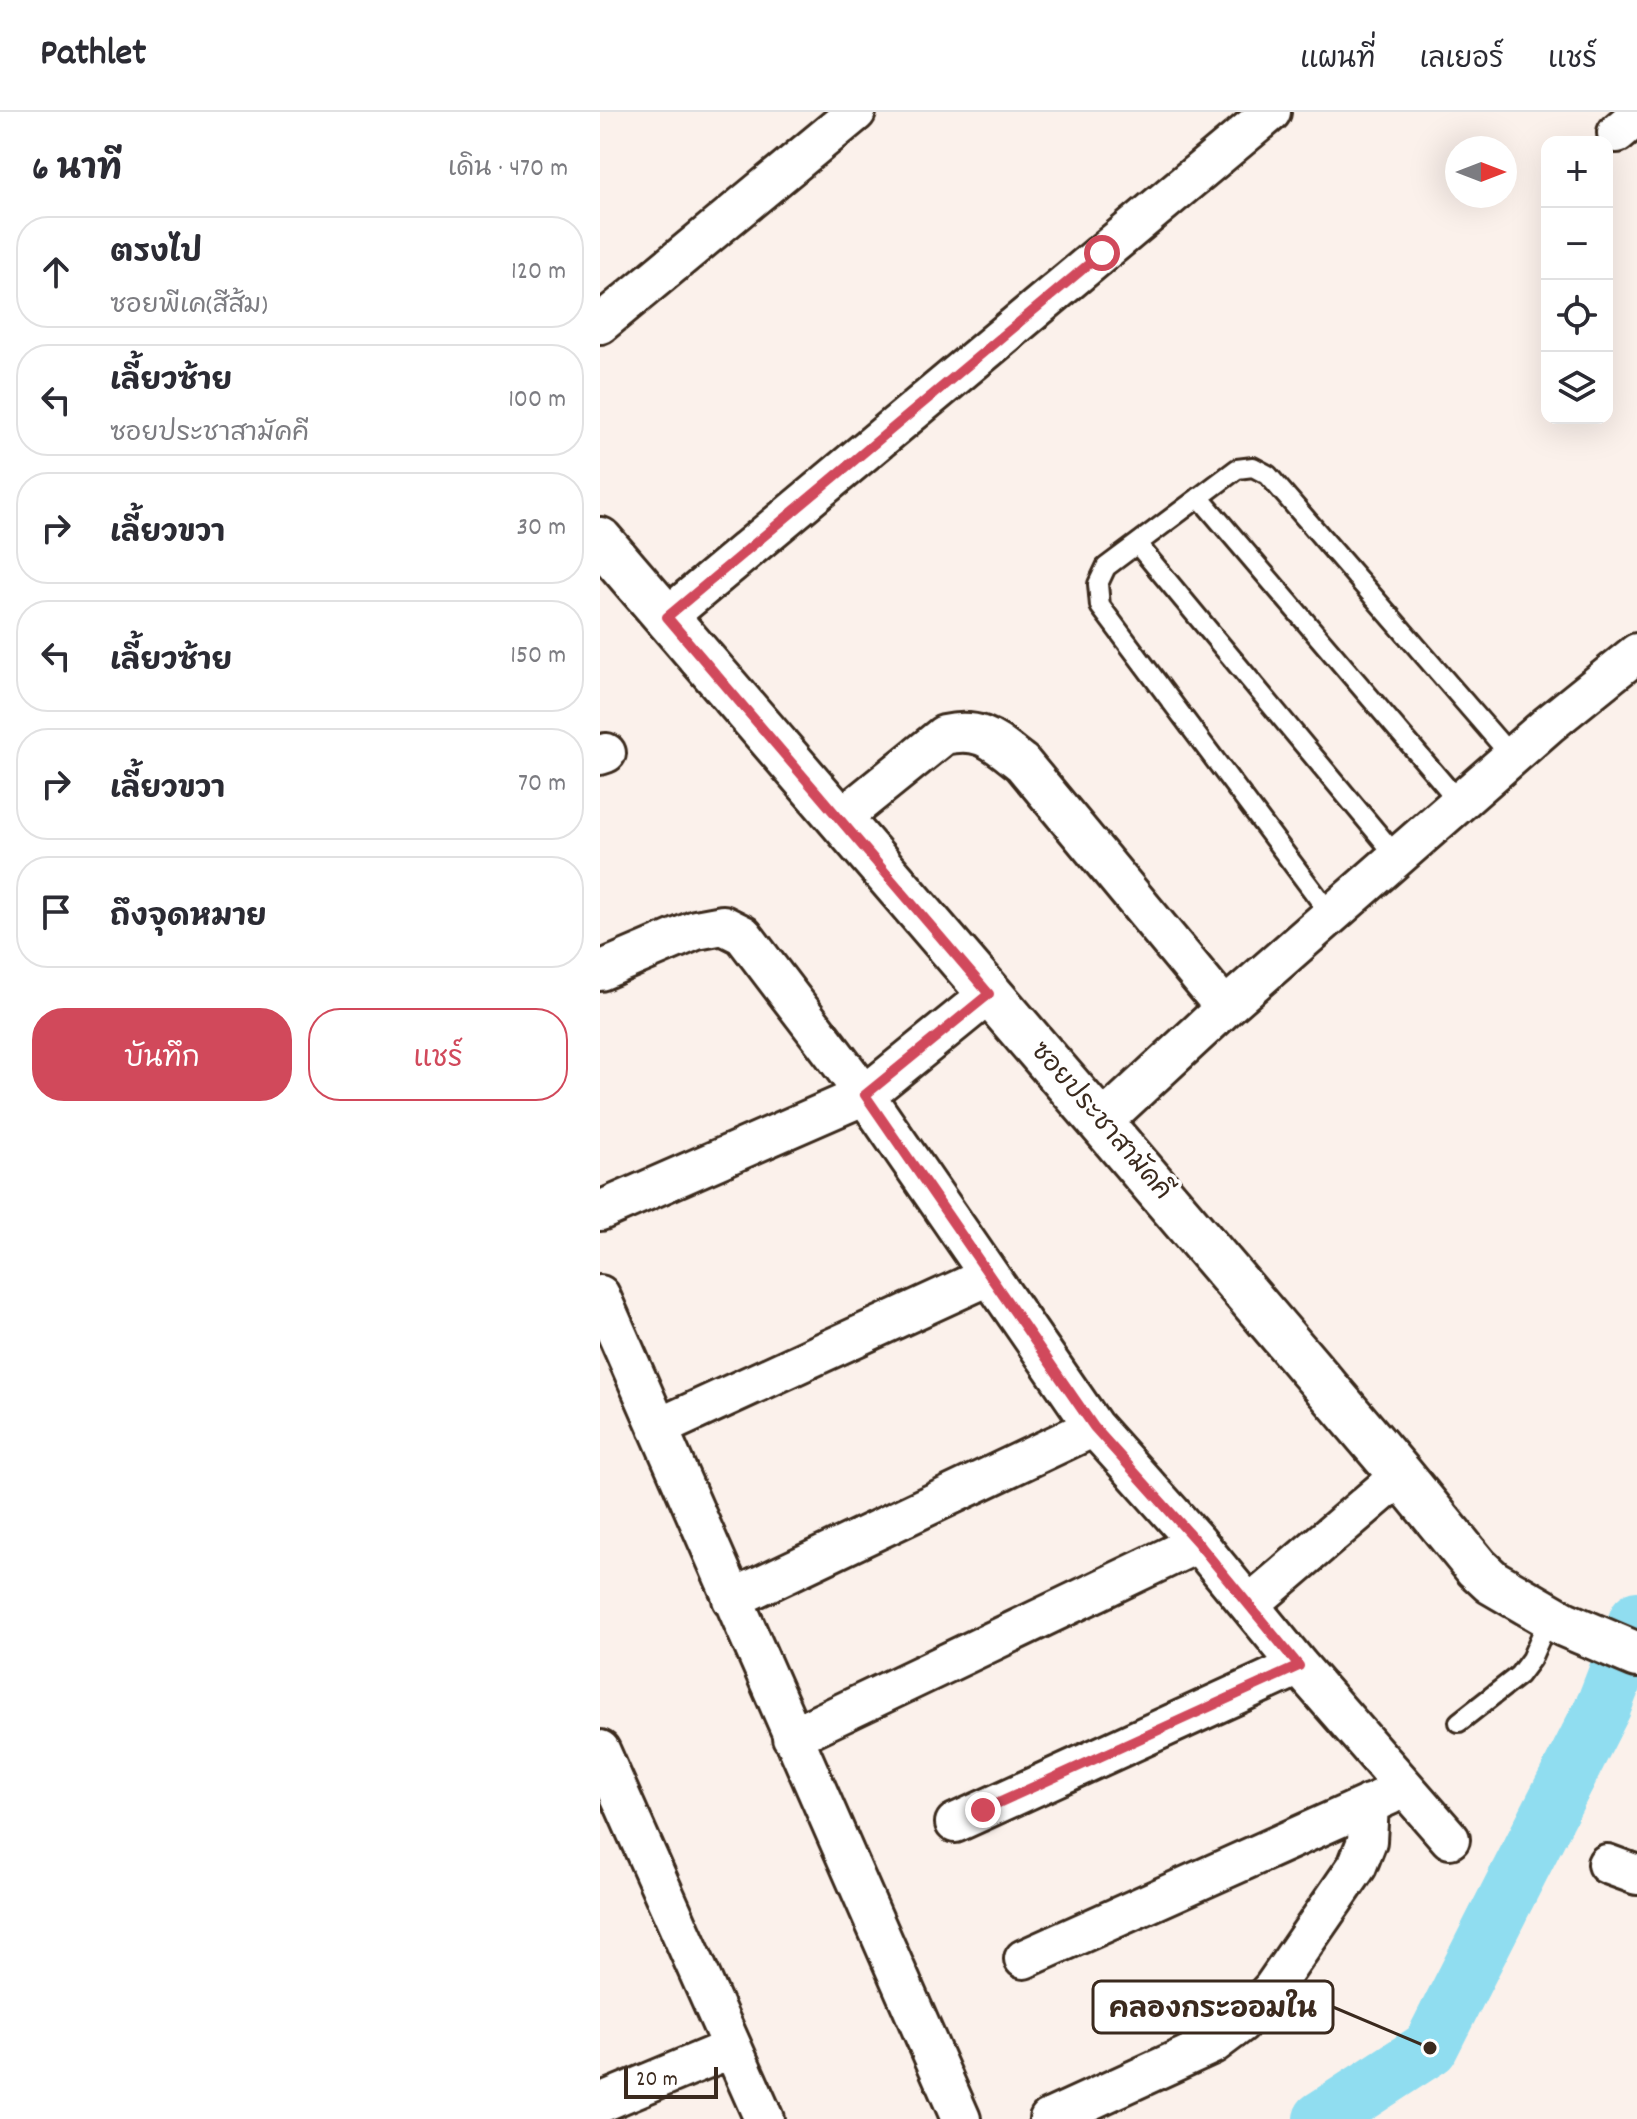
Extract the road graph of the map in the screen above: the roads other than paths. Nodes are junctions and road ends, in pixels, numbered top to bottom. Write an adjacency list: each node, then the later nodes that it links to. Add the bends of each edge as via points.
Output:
1 (856, 112): 3 (street)
2 (1271, 112): 7 (street)
3 (600, 324)
4 (1199, 497): 6 (lane); 9 (lane, via 1237,469 1253,467 1268,475); 10 (lane)
5 (600, 540): 7 (street, ซอยประชาสามัคคี)
6 (1137, 544): 12 (lane); 13 (lane, via 1106,567 1098,584 1100,606)
7 (667, 617): 11 (street, ซอยประชาสามัคคี)
8 (1637, 653): 9 (street)
9 (1512, 757): 10 (street)
10 (1460, 803): 12 (street)
11 (840, 819): 15 (street, ซอยประชาสามัคคี); 16 (street, via 944,735 966,731 991,739 1022,763)
12 (1398, 858): 13 (street)
13 (1331, 915): 16 (street)
14 (600, 971): 17 (street, via 696,930 723,925 743,935)
15 (989, 994): 17 (street); 18 (street, ซอยประชาสามัคคี)
16 (1225, 1008): 18 (street)
17 (865, 1095): 19 (street); 20 (street)
18 (1101, 1123): 24 (street, ซอยประชาสามัคคี)
19 (600, 1211)
20 (989, 1276): 22 (street); 23 (street)
21 (600, 1295): 23 (street)
22 (1094, 1427): 25 (street); 26 (street)
23 (658, 1428): 26 (street)
24 (1401, 1475): 27 (street); 28 (street, ซอยประชาสามัคคี, via 1492,1582)
25 (1198, 1543): 27 (street); 32 (street)
26 (732, 1599): 32 (street)
27 (1249, 1605): 30 (street)
28 (1557, 1620): 29 (street, ซอยประชาสามัคคี); 31 (lane, via 1519,1675)
29 (1637, 1655)
30 (1299, 1666): 34 (street); 36 (street)
31 (1459, 1722)
32 (792, 1737): 42 (street)
33 (600, 1750): 39 (street)
34 (1405, 1788): 35 (street); 37 (street)
35 (1369, 1804): 38 (street); 43 (street, via 1367,1841 1357,1866 1273,1988 1241,2023 1213,2044)
36 (955, 1823)
37 (1450, 1839)
38 (1024, 1959)
39 (732, 2048): 40 (street); 41 (street)
40 (600, 2103)
41 (764, 2119)
42 (961, 2119)
43 (1049, 2119)

